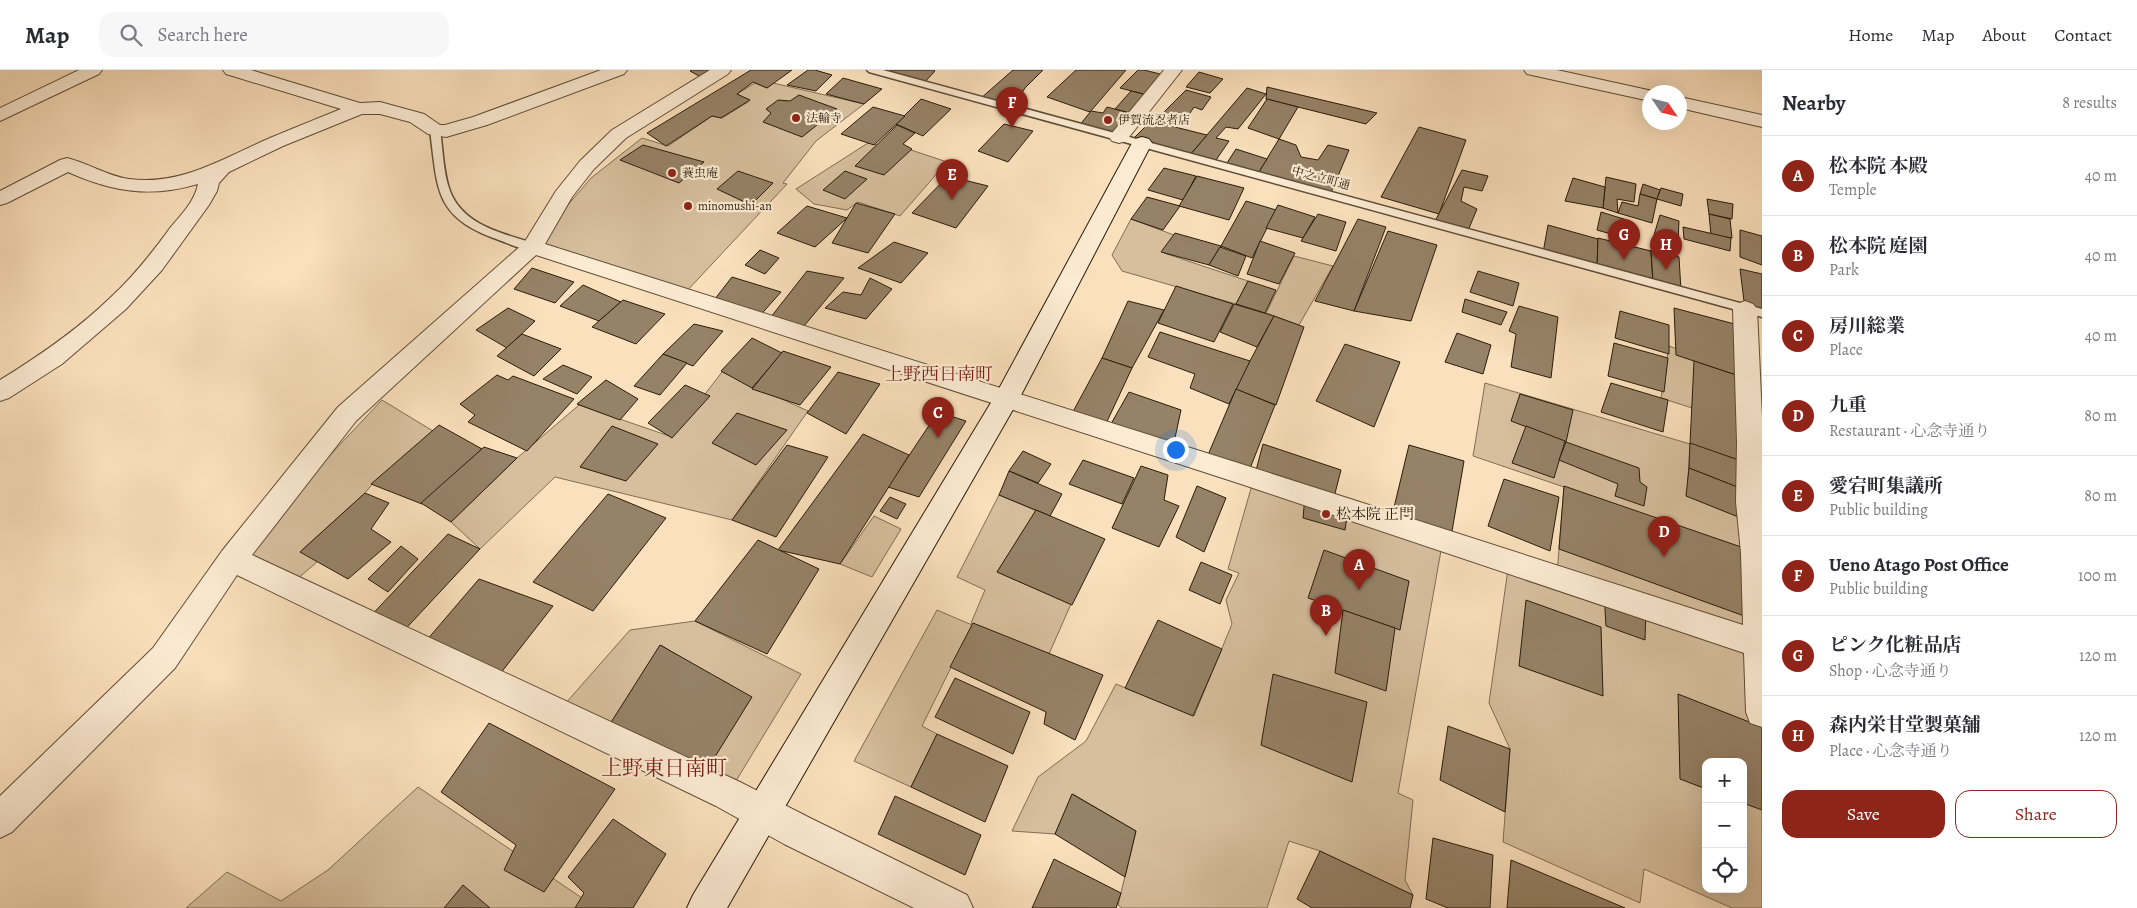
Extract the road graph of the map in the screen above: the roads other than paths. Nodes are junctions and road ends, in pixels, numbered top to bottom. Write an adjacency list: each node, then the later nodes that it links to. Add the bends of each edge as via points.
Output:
1 (93, 70): 11 (street)
2 (232, 70): 10 (street)
3 (618, 70): 13 (street, via 480,121 446,132)
4 (722, 70): 17 (street, via 619,134 587,165 563,195)
5 (872, 70): 14 (lane, 中之立町通)
6 (1173, 70): 14 (street)
7 (1533, 70): 8 (street)
8 (1642, 94)
9 (1687, 105): 12 (street)
10 (359, 109): 13 (street, via 380,108 417,118); 15 (street, via 276,142)
11 (0, 115)
12 (1762, 121)
13 (436, 130): 17 (lane, via 444,192 459,216 470,224)
14 (1130, 140): 18 (lane, 中之立町通); 20 (street)
15 (222, 168): 16 (street, via 192,180 158,187 105,180 68,164); 19 (street, via 208,181 208,191 171,243 118,304 53,358)
16 (0, 199)
17 (532, 247): 20 (street); 21 (street, via 346,414)
18 (1754, 311): 22 (street, via 1750,502)
19 (0, 392)
20 (1006, 399): 22 (street); 24 (street)
21 (232, 559): 24 (street); 25 (street, via 164,658)
22 (1758, 644): 23 (street)
23 (1762, 712)
24 (763, 811): 26 (street); 27 (street)
25 (0, 820)
26 (706, 908)
27 (954, 908)

